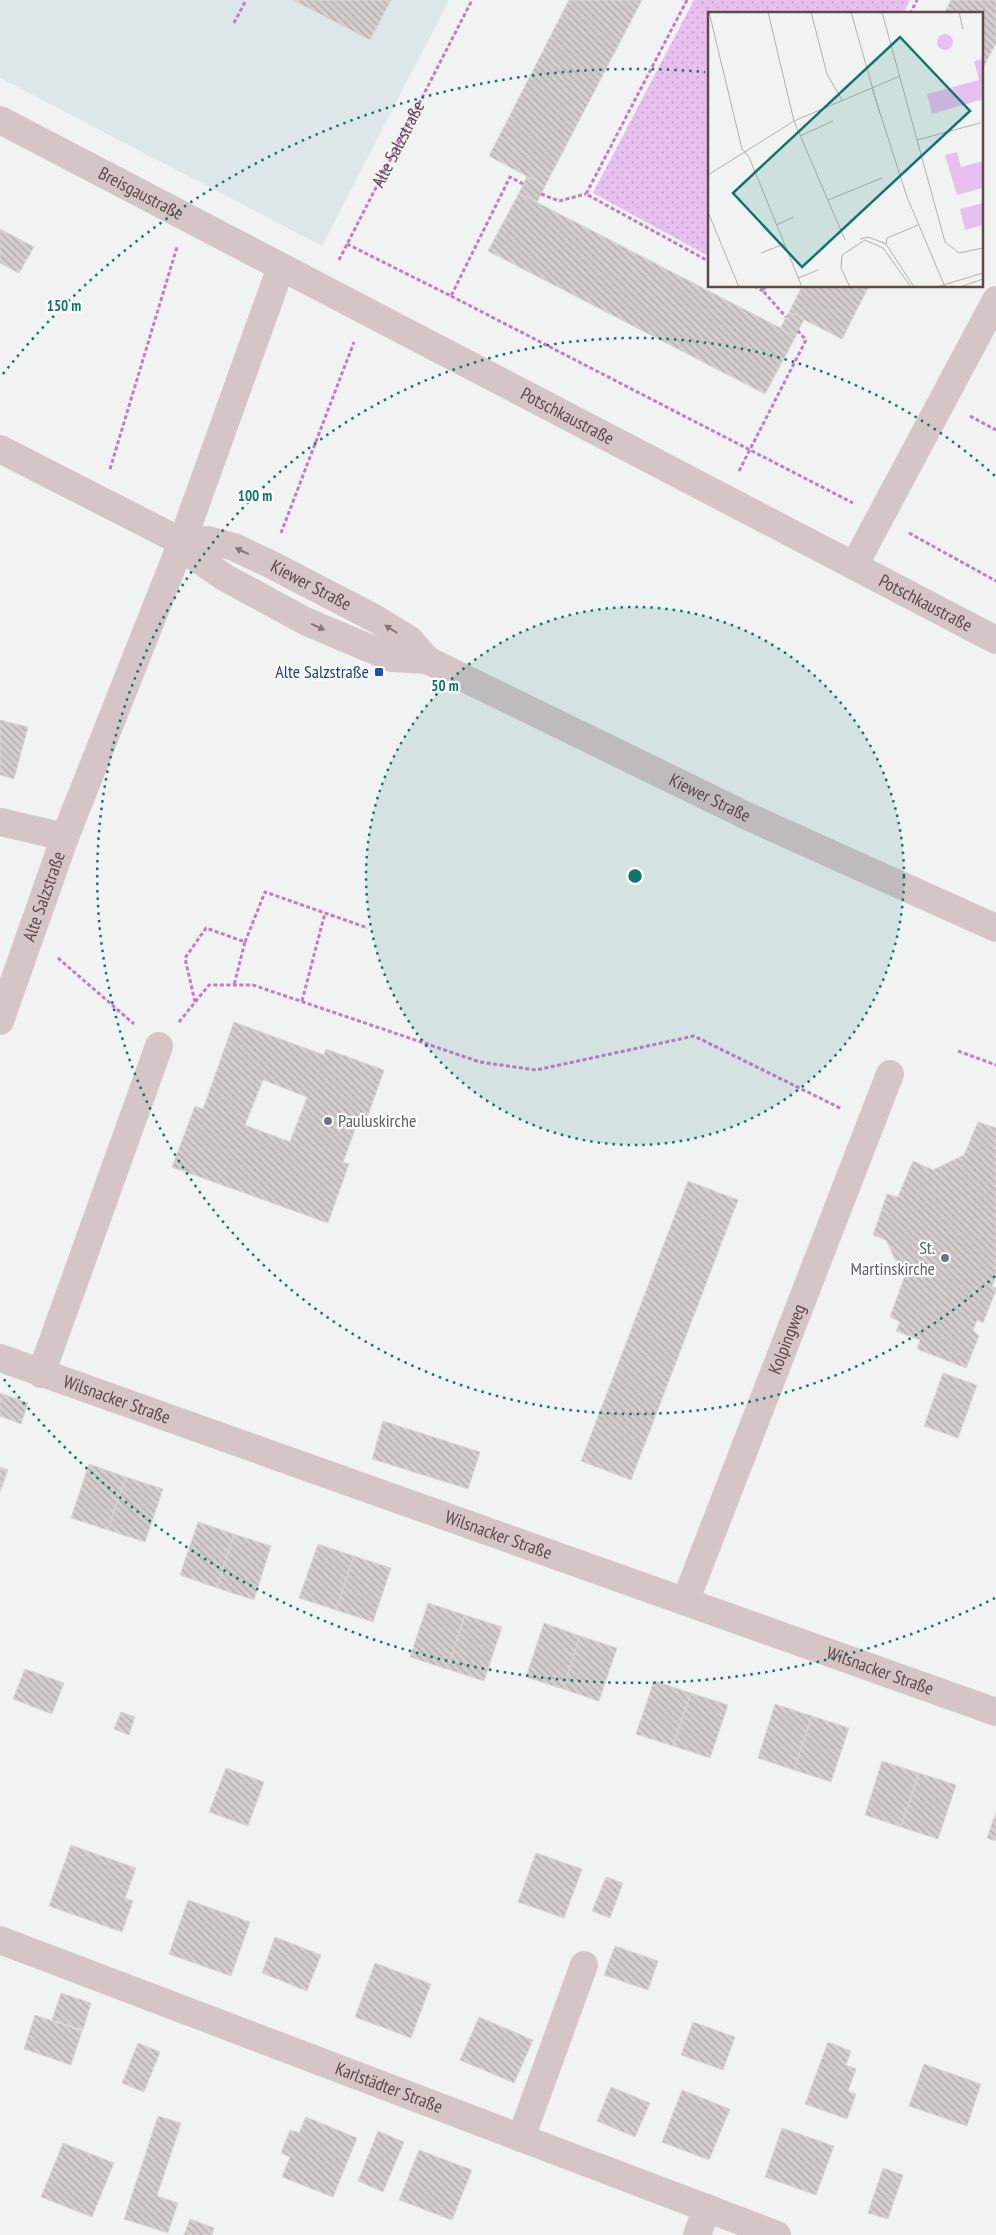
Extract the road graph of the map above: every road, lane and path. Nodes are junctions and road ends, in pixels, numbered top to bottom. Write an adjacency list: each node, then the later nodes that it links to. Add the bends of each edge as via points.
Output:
1 (246, 0): 6 (path)
2 (472, 0): 12 (path, Alte Salzstraße)
3 (687, 0): 10 (path)
4 (917, 0): 5 (path)
5 (911, 12)
6 (234, 23)
7 (0, 120): 11 (street, Breisgaustraße)
8 (523, 184): 19 (path, via 510,178)
9 (541, 194): 10 (path, via 559,201)
10 (586, 194): 13 (path)
11 (186, 217): 14 (street, Breisgaustraße); 27 (path)
12 (347, 244): 17 (path, Alte Salzstraße); 19 (path)
13 (708, 261)
14 (281, 267): 17 (street, Potschkaustraße); 29 (street, Alte Salzstraße)
15 (758, 288): 18 (path)
16 (764, 288): 18 (path)
17 (323, 289): 21 (street, Potschkaustraße)
18 (763, 291): 22 (path)
19 (452, 296): 25 (path)
20 (996, 300): 28 (street)
21 (366, 311): 26 (street, Potschkaustraße); 30 (path)
22 (786, 317)
23 (798, 331): 25 (path, via 806,340)
24 (0, 449): 27 (street, Kiewer Straße)
25 (750, 450): 26 (path); 28 (path)
26 (725, 499): 31 (street, Potschkaustraße)
27 (101, 501): 29 (street, Kiewer Straße)
28 (880, 517): 31 (street); 32 (path)
29 (182, 542): 30 (street, Kiewer Straße, one-way to 29, via 234,547 208,540); 34 (street, Kiewer Straße, one-way to 34, via 195,557 224,577 305,621 392,658); 36 (street, Alte Salzstraße)
30 (270, 564): 34 (street, Kiewer Straße, one-way to 30, via 410,640)
31 (854, 566): 33 (street, Potschkaustraße)
32 (996, 581)
33 (996, 640)
34 (427, 660): 39 (street, Kiewer Straße, via 749,816)
35 (0, 822): 36 (street)
36 (65, 837): 40 (street, Alte Salzstraße)
37 (325, 913): 38 (path); 41 (path, via 265,892); 44 (path)
38 (368, 928)
39 (996, 928)
40 (31, 935): 45 (street, Alte Salzstraße); 46 (path)
41 (245, 942): 42 (path); 43 (path, via 206,928 185,958)
42 (234, 985): 43 (path, via 209,986); 44 (path, via 253,985)
43 (195, 1002): 46 (path)
44 (302, 1002): 50 (path, via 480,1062 536,1070 694,1036)
45 (0, 1021)
46 (159, 1046): 52 (street)
47 (958, 1051): 48 (path)
48 (996, 1065)
49 (890, 1074): 50 (street, Kolpingweg)
50 (871, 1124): 53 (street, Kolpingweg)
51 (0, 1358): 52 (street, Wilsnacker Straße)
52 (41, 1374): 53 (street, Wilsnacker Straße)
53 (685, 1602): 54 (street, Wilsnacker Straße)
54 (996, 1712)
55 (0, 1940): 57 (street, Karlstädter Straße)
56 (584, 1966): 57 (street)
57 (520, 2138): 58 (street, Karlstädter Straße)
58 (707, 2208): 59 (street); 60 (street, Karlstädter Straße)
59 (697, 2235)
60 (777, 2235)

